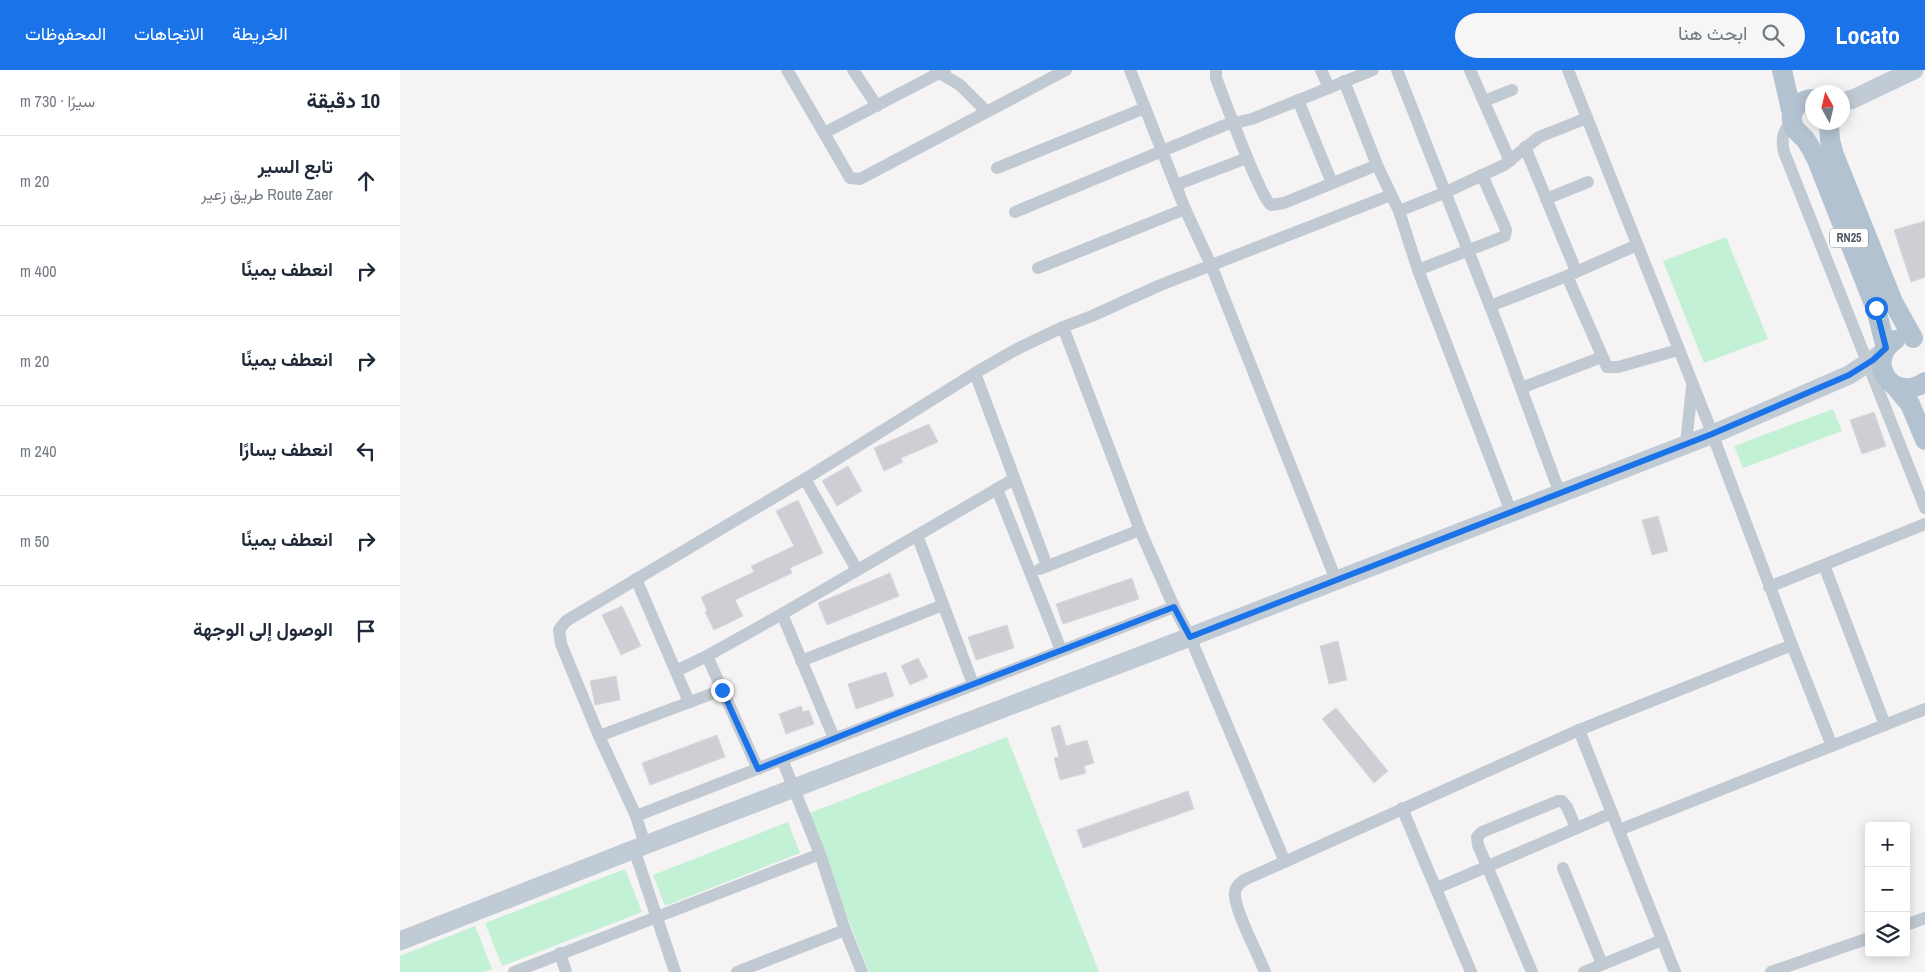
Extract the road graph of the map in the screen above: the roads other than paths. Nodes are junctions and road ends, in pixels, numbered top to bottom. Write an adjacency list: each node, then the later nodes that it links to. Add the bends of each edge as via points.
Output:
1 (786, 70): 31 (street)
2 (854, 70): 23 (street)
3 (1066, 70): 25 (street)
4 (1130, 70): 24 (street)
5 (1216, 70): 27 (street, via 1215,75)
6 (1321, 70): 16 (street)
7 (1372, 70): 15 (street)
8 (1397, 70): 42 (street)
9 (1470, 70): 20 (street)
10 (1568, 70): 26 (street)
11 (1782, 70): 28 (main road, RN25)
12 (1788, 70): 18 (main road)
13 (1914, 70): 22 (main road)
14 (940, 71): 23 (street); 25 (street, via 960,85)
15 (1344, 81): 16 (street); 36 (street)
16 (1329, 88): 19 (street)
17 (1512, 90): 20 (street)
18 (1805, 92)
19 (1298, 100): 27 (street); 40 (street)
20 (1484, 101): 35 (street)
21 (1805, 101): 28 (main road, via 1800,102)
22 (1850, 101)
23 (877, 106): 31 (street)
24 (1146, 108): 33 (street); 37 (street)
25 (987, 112): 31 (street, via 860,179 850,178)
26 (1587, 118): 32 (street, via 1539,137); 48 (street)
27 (1234, 122): 33 (street); 34 (street)
28 (1794, 123): 29 (main road, RN25, via 1812,136); 59 (main road, RN25, via 1817,160 1876,308); 59 (street, via 1786,127 1783,135 1784,152)
29 (1824, 130)
30 (1829, 130): 56 (main road, RN25, via 1834,155 1885,284 1899,315)
31 (824, 133)
32 (1525, 147): 35 (street); 44 (street)
33 (1162, 150): 41 (street); 47 (street)
34 (1247, 158): 40 (street, via 1264,197 1271,205 1284,203); 41 (street)
35 (1510, 161): 38 (street)
36 (1377, 165): 40 (street); 43 (street)
37 (997, 168)
38 (1482, 175): 42 (street); 49 (street, via 1506,234)
39 (1588, 182): 44 (street)
40 (1332, 183)
41 (1176, 185): 45 (street)
42 (1444, 193): 46 (street); 49 (street)
43 (1391, 195): 46 (street); 50 (street)
44 (1546, 199): 53 (street)
45 (1185, 209): 50 (street); 51 (street)
46 (1399, 211): 52 (street)
47 (1016, 212)
48 (1637, 245): 53 (street); 57 (street)
49 (1468, 251): 52 (street); 54 (street)
50 (1211, 265): 55 (street); 81 (street)
51 (1038, 268)
52 (1418, 270): 72 (street)
53 (1571, 273): 54 (street); 58 (street)
54 (1490, 306): 63 (street)
55 (1063, 326): 60 (street); 74 (street)
56 (1919, 341): 59 (main road, RN25, via 1895,340)
57 (1678, 350): 58 (street, via 1618,367 1607,367); 62 (street)
58 (1602, 357): 63 (street)
59 (1882, 367): 61 (main road, via 1911,388); 64 (main road, via 1849,375); 65 (main road, RN25, via 1910,404); 71 (street)
60 (975, 373): 67 (street); 68 (street)
61 (1925, 382)
62 (1692, 387): 64 (street); 66 (street)
63 (1521, 388): 70 (street)
64 (1712, 434): 66 (main road); 82 (street)
65 (1925, 440)
66 (1686, 444): 70 (main road)
67 (805, 479): 78 (street); 80 (street)
68 (1014, 479): 69 (street); 77 (street)
69 (997, 490): 75 (street); 79 (street)
70 (1560, 494): 72 (main road)
71 (1925, 508)
72 (1511, 512): 81 (main road)
73 (1925, 524): 76 (street)
74 (1140, 530): 77 (street); 84 (street)
75 (917, 535): 78 (street); 83 (street)
76 (1824, 565): 82 (street); 96 (street)
77 (1047, 566): 79 (street)
78 (857, 570): 85 (street)
79 (1030, 572): 88 (street)
80 (636, 579): 91 (street); 98 (street, via 566,621 559,630 561,644)
81 (1336, 580): 86 (main road)
82 (1769, 587): 87 (street)
83 (943, 605): 90 (street); 92 (street)
84 (1174, 607): 86 (street); 88 (street)
85 (782, 614): 89 (street); 90 (street)
86 (1190, 637): 103 (main road); 111 (street)
87 (1792, 646): 97 (street); 100 (street)
88 (1061, 650): 92 (street)
89 (708, 656): 91 (street); 93 (street)
90 (801, 661): 99 (street)
91 (676, 671): 94 (street)
92 (973, 684): 99 (street)
93 (722, 690): 94 (street); 102 (street)
94 (689, 702): 98 (street)
95 (1925, 709): 96 (street)
96 (1884, 726): 100 (street)
97 (1579, 730): 104 (street); 105 (street)
98 (599, 736): 106 (street)
99 (834, 738): 101 (street)
100 (1832, 746): 108 (street)
101 (782, 759): 102 (street); 103 (street)
102 (758, 769): 106 (street)
103 (794, 789): 109 (main road); 110 (street)
104 (1402, 808): 111 (street); 114 (street)
105 (1612, 813): 107 (street); 108 (street)
106 (636, 816): 109 (street)
107 (1576, 828): 112 (street); 112 (street, via 1567,807 1558,801 1482,832 1477,840)
108 (1619, 830): 120 (street)
109 (639, 847): 115 (street); 121 (main road)
110 (820, 854): 115 (street); 118 (street)
111 (1285, 862): 129 (street, via 1244,880 1235,890 1240,912)
112 (1487, 866): 114 (street); 131 (street)
113 (1563, 868): 123 (street)
114 (1437, 888): 130 (street)
115 (657, 916): 122 (street); 126 (street)
116 (1925, 918): 117 (street)
117 (1910, 923)
118 (845, 930): 127 (street); 128 (street)
119 (1865, 939): 134 (street)
120 (1662, 940): 123 (street); 133 (street)
121 (400, 941)
122 (560, 954): 124 (street); 125 (street)
123 (1602, 964): 132 (street)
124 (514, 972)
125 (566, 972)
126 (675, 972)
127 (737, 972)
128 (862, 972)
129 (1265, 972)
130 (1471, 972)
131 (1532, 972)
132 (1584, 972)
133 (1675, 972)
134 (1771, 972)

